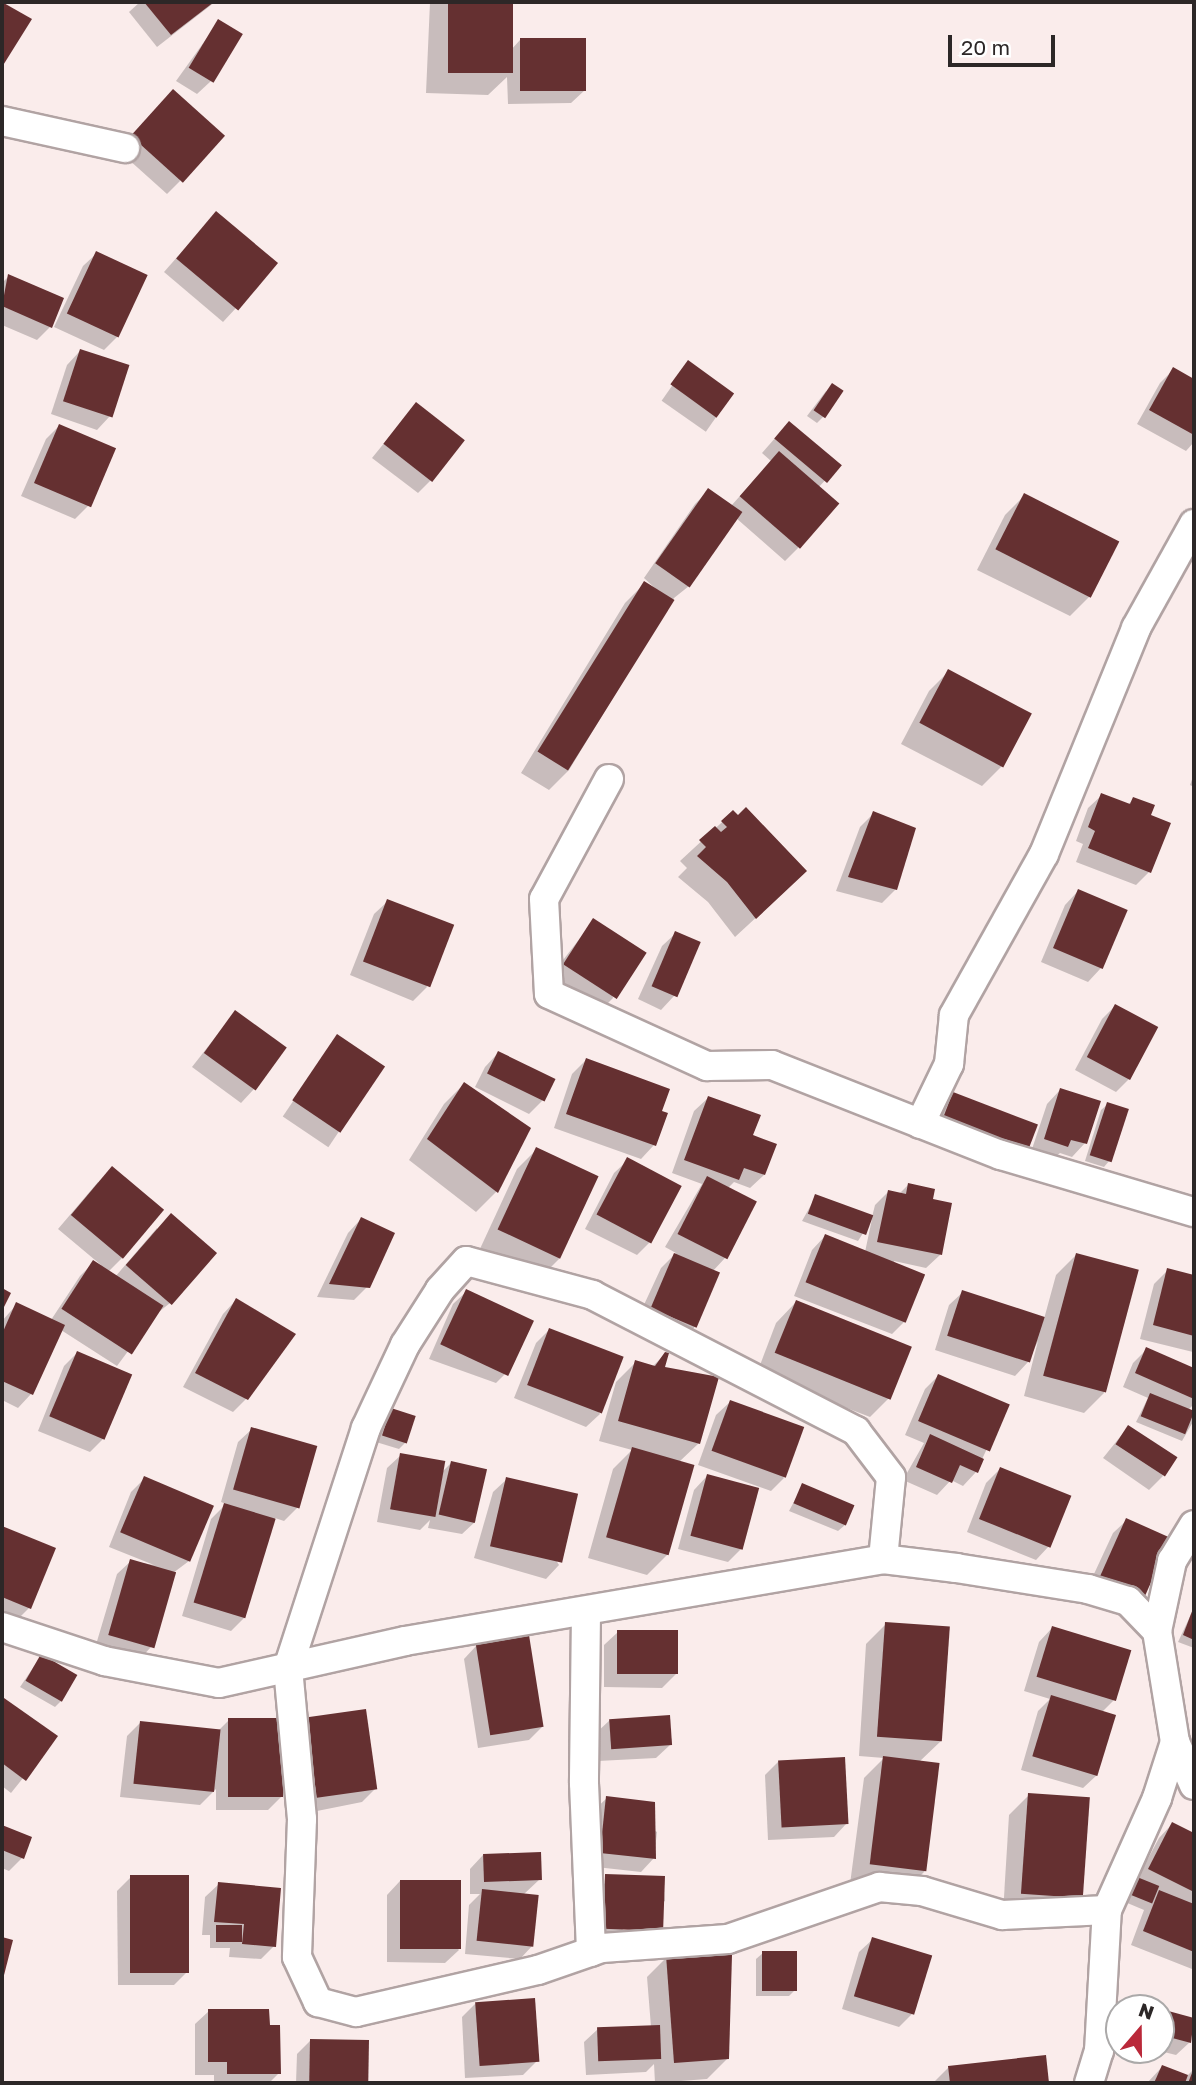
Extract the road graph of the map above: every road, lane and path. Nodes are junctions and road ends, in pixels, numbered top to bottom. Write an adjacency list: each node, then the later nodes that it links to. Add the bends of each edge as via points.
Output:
1 (2, 121): 2 (street)
2 (125, 148)
3 (1194, 524): 5 (street, via 1136,628 1044,853 954,1015 949,1063)
4 (609, 779): 5 (street, via 544,899 549,994 707,1066 772,1065)
5 (920, 1124): 6 (street, via 1001,1155)
6 (1194, 1212)
7 (1194, 1525): 11 (street, via 1172,1562)
8 (883, 1559): 9 (street); 11 (street, via 1088,1589 1128,1601); 12 (street, via 891,1477 856,1431 593,1295 466,1261 440,1290 405,1345 366,1428)
9 (586, 1614): 12 (street, via 405,1642); 16 (street, via 584,1783)
10 (2, 1628): 12 (street, via 104,1661 219,1683)
11 (1157, 1631): 13 (street)
12 (288, 1668): 16 (street, via 302,1819 297,1957 318,2002 356,2012 538,1970)
13 (1175, 1742): 14 (street); 15 (street, via 1157,1798)
14 (1194, 1785)
15 (1107, 1910): 16 (street, via 1002,1915 922,1891 879,1887 728,1939); 17 (street, via 1099,2051)
16 (591, 1952)
17 (1088, 2083)

